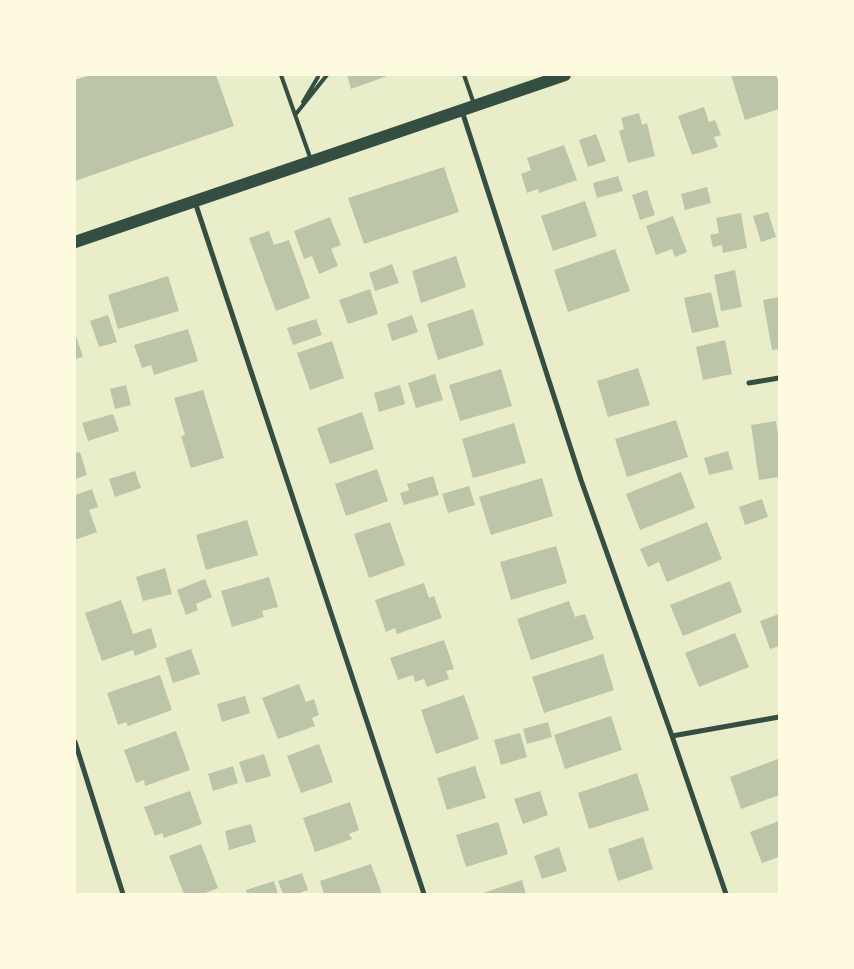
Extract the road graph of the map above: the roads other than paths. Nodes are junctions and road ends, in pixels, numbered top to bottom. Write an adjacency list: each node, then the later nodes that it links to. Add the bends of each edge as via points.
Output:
1 (281, 75): 8 (lane)
2 (327, 75): 8 (lane)
3 (464, 75): 6 (lane)
4 (565, 75): 6 (main road)
5 (318, 77): 8 (lane)
6 (475, 106): 7 (main road)
7 (462, 110): 9 (main road); 15 (street, via 581,480)
8 (295, 115): 9 (lane)
9 (312, 162): 10 (main road)
10 (195, 202): 11 (main road); 18 (street)
11 (75, 242)
12 (779, 378): 13 (street)
13 (749, 383)
14 (779, 717): 15 (street)
15 (672, 736): 19 (street)
16 (75, 742): 17 (street)
17 (123, 894)
18 (424, 894)
19 (726, 894)

